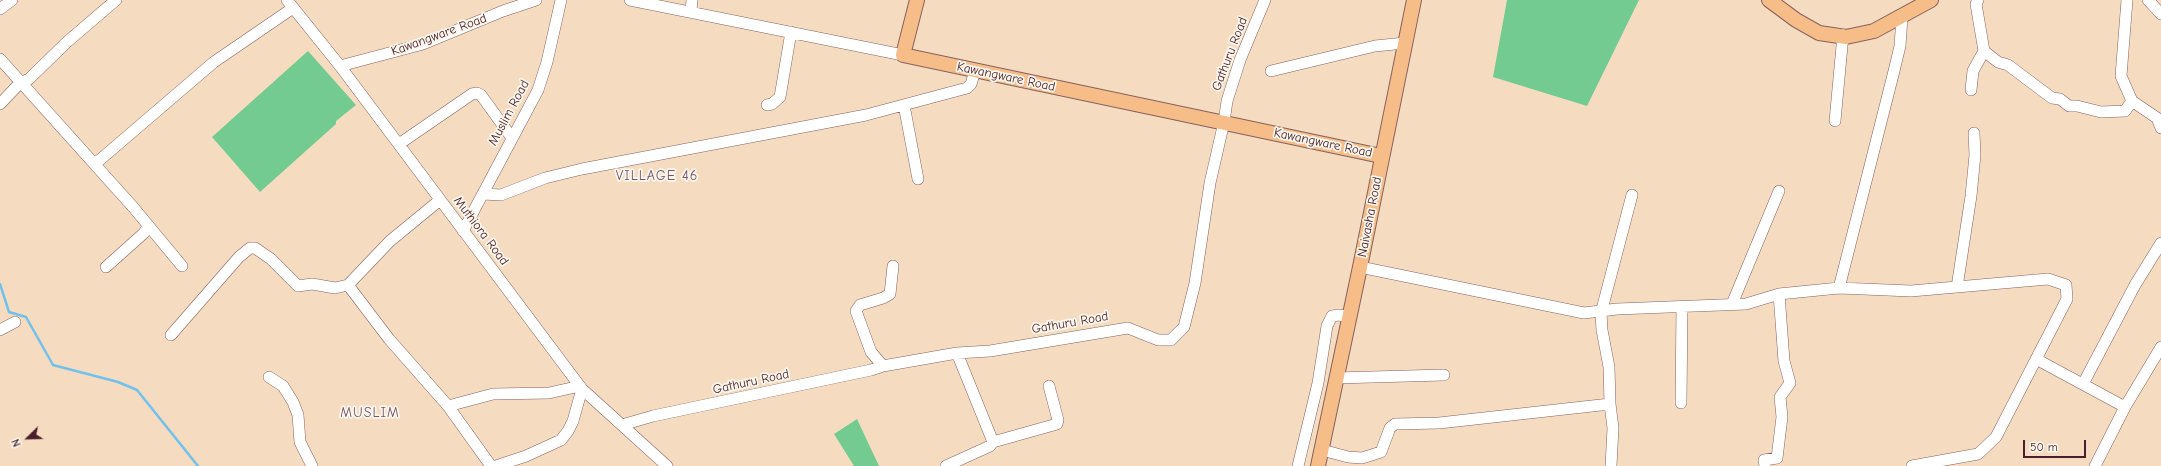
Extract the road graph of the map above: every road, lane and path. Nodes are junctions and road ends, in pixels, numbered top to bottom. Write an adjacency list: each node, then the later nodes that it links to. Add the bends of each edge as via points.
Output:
1 (12, 0): 17 (street)
2 (116, 0): 29 (street, via 29,78)
3 (536, 0): 26 (street, Kawangware Road, via 423,44)
4 (561, 0): 39 (street, Muslim Road, via 543,77)
5 (630, 0): 16 (street, Kawangware Road)
6 (917, 0): 24 (main road)
7 (1265, 0): 36 (street, Gathuru Road, via 1233,80)
8 (1414, 0): 22 (main road, Naivasha Road)
9 (1769, 0): 21 (main road, via 1819,33)
10 (1931, 0): 19 (main road)
11 (1978, 0): 23 (street, via 1976,4)
12 (2127, 0): 31 (street, via 2121,76)
13 (2148, 0): 18 (street)
14 (2158, 0): 18 (street)
15 (290, 4): 26 (street, Muthiora Road); 42 (street, via 214,62)
16 (691, 6): 20 (street, Kawangware Road)
17 (0, 9)
18 (2159, 13)
19 (1902, 17): 21 (main road, via 1859,36); 57 (street, via 1900,46)
20 (791, 32): 24 (street, Kawangware Road); 33 (street, via 780,97)
21 (1843, 35): 35 (street)
22 (1404, 44): 27 (street, via 1375,46); 41 (main road, Naivasha Road)
23 (1984, 51): 30 (street, via 1973,71); 31 (street, via 1998,62 2008,65 2052,98 2060,99 2068,106 2101,112 2125,111)
24 (903, 55): 28 (main road, Kawangware Road)
25 (0, 59): 29 (street)
26 (340, 66): 40 (street, Muthiora Road)
27 (1271, 70)
28 (976, 71): 34 (street, via 967,88); 36 (main road, Kawangware Road)
29 (20, 83): 32 (street); 42 (street)
30 (1971, 90)
31 (2132, 101): 37 (street, via 2157,118)
32 (0, 104)
33 (767, 105)
34 (904, 105): 43 (street); 45 (street, via 866,116 582,169 545,178 501,195)
35 (1835, 121)
36 (1224, 122): 41 (main road, Kawangware Road); 67 (street, Gathuru Road, via 1210,183 1195,283 1184,327 1179,335 1171,340 1158,340 1134,329 1121,328 990,351)
37 (2161, 128)
38 (1974, 134): 56 (street, via 1975,155)
39 (512, 138): 40 (street, via 481,95 472,94); 45 (street, Muslim Road)
40 (399, 144): 47 (street, Muthiora Road)
41 (1381, 156): 54 (main road, Naivasha Road)
42 (95, 164): 48 (street)
43 (918, 178)
44 (1779, 191): 59 (street)
45 (483, 194): 49 (street, Muslim Road)
46 (1632, 195): 61 (street)
47 (440, 200): 49 (street, Muthiora Road); 55 (street, via 390,241)
48 (148, 226): 51 (street); 53 (street, via 144,233)
49 (463, 231): 76 (street, Muthiora Road)
50 (2161, 243): 74 (street, via 2135,285)
51 (182, 266)
52 (893, 266): 69 (street, via 890,294 860,305 856,311 871,352)
53 (106, 267)
54 (1360, 267): 61 (street, via 1584,313); 62 (main road, Naivasha Road)
55 (348, 285): 65 (street, via 335,288 312,284 298,286 266,255 255,248 250,248 239,256); 79 (street, via 385,334)
56 (1957, 287): 57 (street, via 1911,290); 68 (street, via 2048,279 2066,285 2067,299)
57 (1839, 288): 58 (street)
58 (1779, 294): 59 (street, via 1746,304); 93 (street, via 1784,361 1790,383 1780,397 1782,417 1777,458 1764,460)
59 (1732, 304): 60 (street)
60 (1682, 307): 61 (street, via 1617,309); 77 (street)
61 (1601, 313): 78 (street, via 1610,366)
62 (1350, 317): 72 (main road, Naivasha Road); 73 (street, via 1332,316 1327,326)
63 (15, 322): 64 (street)
64 (0, 330)
65 (171, 335)
66 (2161, 347): 80 (street)
67 (957, 353): 69 (street, Gathuru Road); 82 (street)
68 (2036, 359): 74 (street); 94 (street, via 1996,437 1978,454)
69 (883, 366): 81 (street, Gathuru Road)
70 (1444, 375): 72 (street)
71 (268, 377): 85 (street, via 283,386 293,402 298,415 300,442)
72 (1335, 382): 73 (street); 83 (main road, Naivasha Road)
73 (1318, 383): 90 (street)
74 (2083, 384): 80 (street)
75 (1049, 386): 82 (street, via 1057,424)
76 (581, 387): 79 (street, via 549,393 493,394); 81 (street, Muthiora Road); 87 (street, via 573,421 561,440 532,454)
77 (1681, 403)
78 (1610, 404): 83 (street, via 1439,423 1395,424 1390,428 1381,452 1362,458); 92 (street, via 1613,428)
79 (448, 406): 86 (street)
80 (2125, 407): 84 (street)
81 (622, 425): 88 (street, Muthiora Road)
82 (993, 442): 89 (street, via 990,446)
83 (1322, 450): 91 (main road, Naivasha Road)
84 (2098, 465)
85 (312, 466)
86 (491, 466)
87 (496, 466)
88 (667, 466)
89 (946, 466)
90 (1298, 466)
91 (1318, 466)
92 (1611, 466)
93 (1765, 466)
94 (1912, 466)

